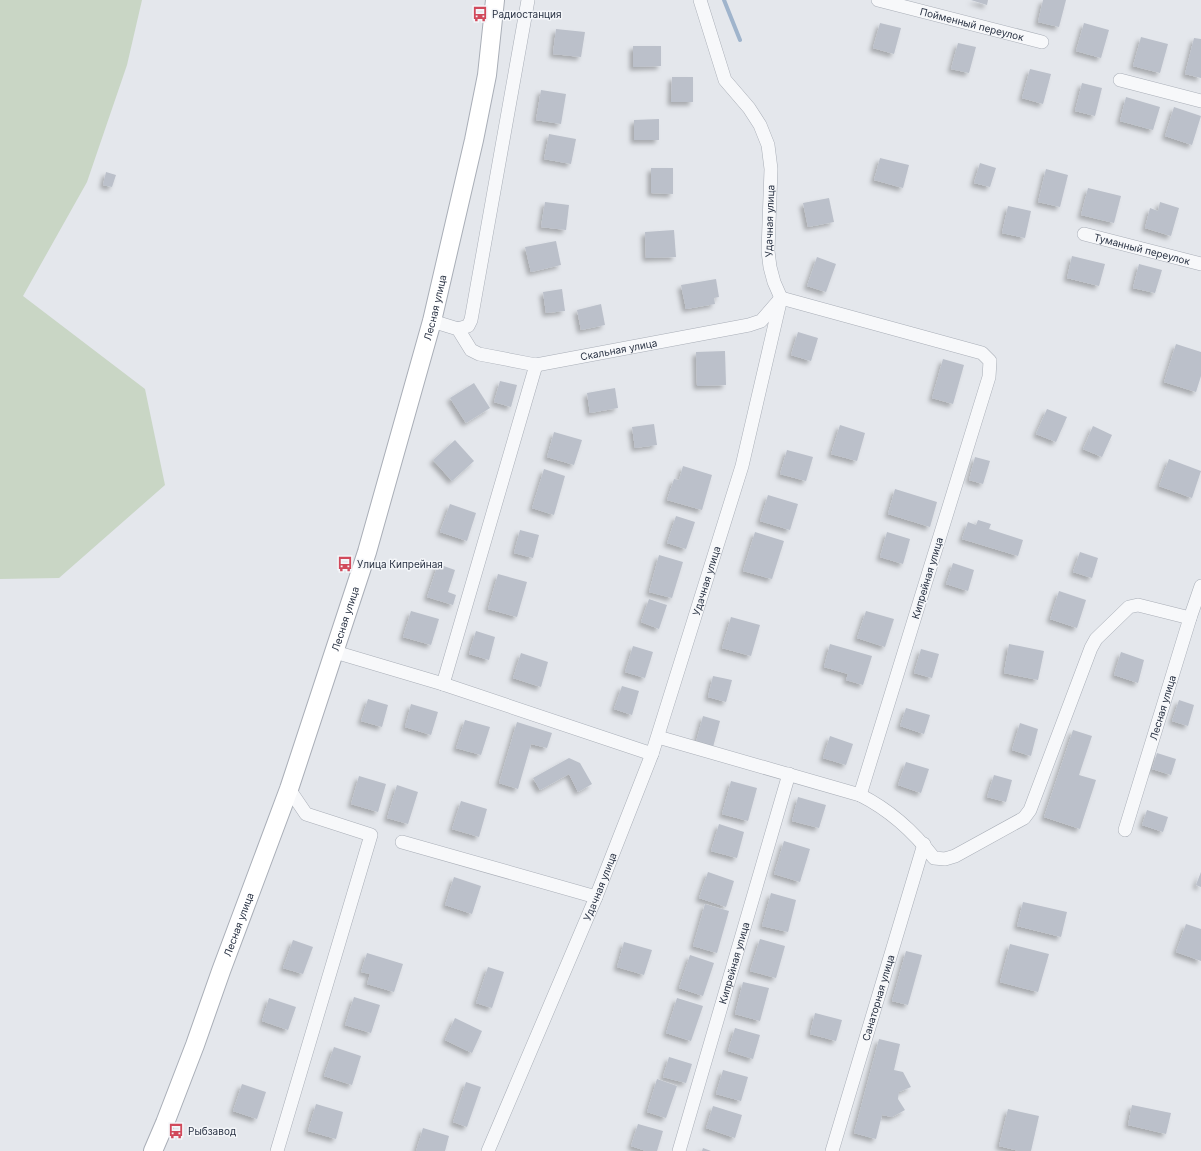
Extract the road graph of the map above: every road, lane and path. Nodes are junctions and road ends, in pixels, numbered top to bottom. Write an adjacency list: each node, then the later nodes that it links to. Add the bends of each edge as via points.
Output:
1 (495, 0): 11 (main road, Лесная улица, via 487,75)
2 (528, 0): 12 (street, via 471,320 468,326)
3 (700, 0): 10 (street, Удачная улица, via 726,80 760,125 768,145 771,169 768,251 774,282)
4 (878, 0): 5 (street, Пойменный переулок)
5 (1042, 42)
6 (1120, 80): 7 (street)
7 (1201, 101)
8 (1084, 234): 9 (street, Туманный переулок)
9 (1201, 264)
10 (781, 298): 13 (street, Скальная улица, via 761,321 749,325); 18 (street, Удачная улица, via 742,466); 22 (street, Кипрейная улица, via 982,353 990,360 989,377)
11 (432, 321): 12 (street); 16 (main road, Лесная улица, via 367,552)
12 (458, 329): 13 (street, Скальная улица, via 471,350 478,354)
13 (536, 365): 17 (street)
14 (1201, 586): 15 (street, Лесная улица)
15 (1190, 618): 23 (street, Лесная улица); 25 (street, via 1138,605 1129,607 1096,639 1091,648 1034,800 1024,818 945,859 934,858)
16 (335, 652): 17 (street); 21 (main road, Лесная улица)
17 (443, 684): 19 (street)
18 (658, 737): 19 (street, Удачная улица); 20 (street)
19 (652, 754): 26 (street, Удачная улица)
20 (789, 774): 22 (street); 30 (street, Кипрейная улица)
21 (289, 789): 27 (street, via 306,814 371,835); 28 (main road, Лесная улица)
22 (860, 795): 25 (street, via 904,824)
23 (1125, 830)
24 (402, 842): 26 (street)
25 (924, 844): 31 (street, Санаторная улица)
26 (596, 897): 29 (street, Удачная улица)
27 (280, 1150)
28 (153, 1151)
29 (488, 1151)
30 (679, 1151)
31 (832, 1151)

